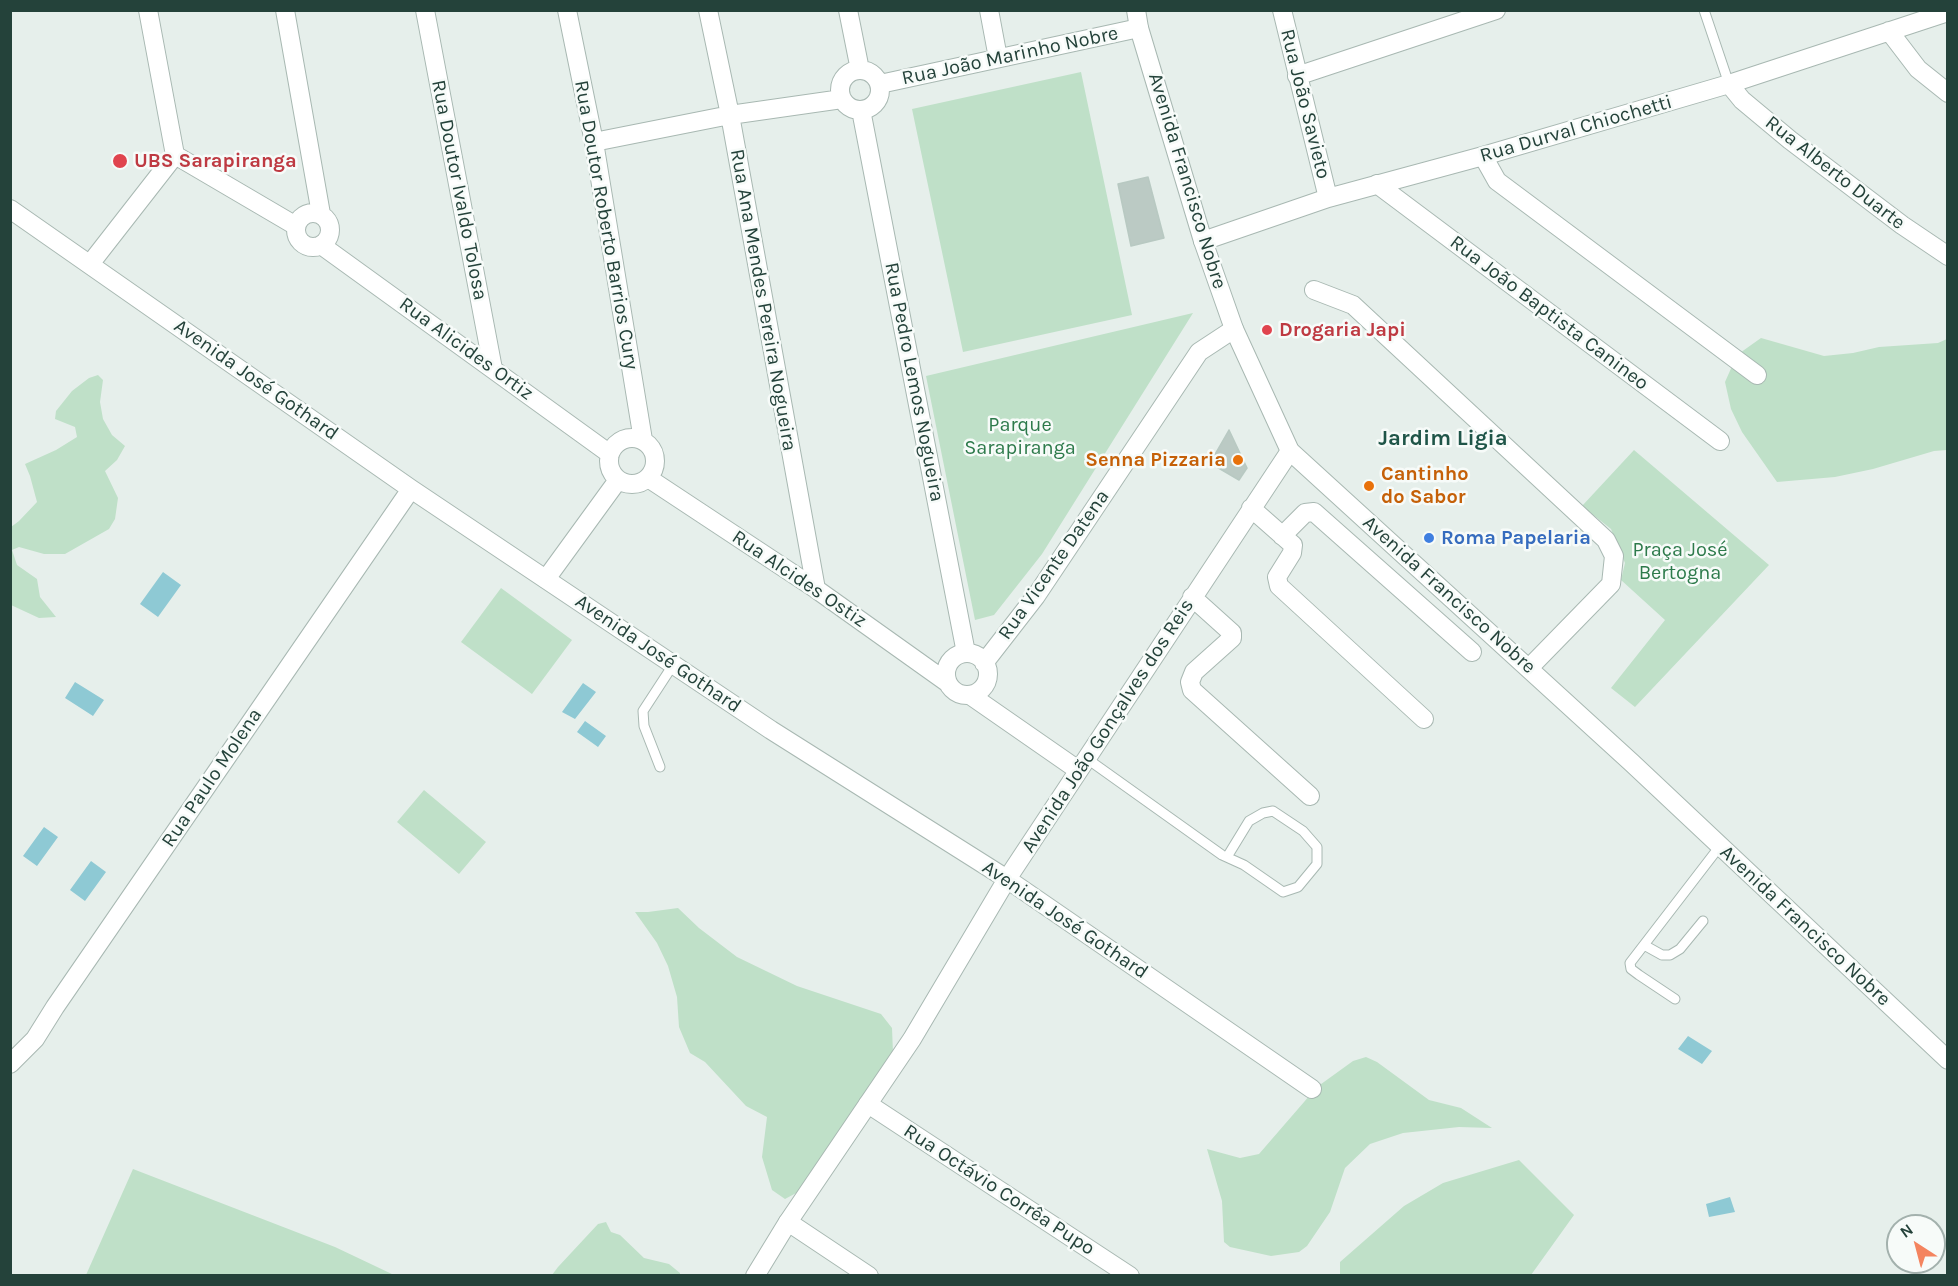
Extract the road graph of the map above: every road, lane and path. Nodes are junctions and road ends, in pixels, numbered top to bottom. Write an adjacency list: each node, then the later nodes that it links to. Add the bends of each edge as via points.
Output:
1 (148, 10): 24 (street)
2 (285, 10): 29 (street)
3 (425, 10): 37 (street, Rua Doutor Ivaldo Tolosa)
4 (567, 10): 23 (street, Rua Doutor Roberto Barrios Cury)
5 (708, 10): 22 (street, Rua Ana Mendes Pereira Nogueira)
6 (848, 10): 15 (street)
7 (989, 10): 14 (street)
8 (1282, 10): 16 (street, Rua João Savieto)
9 (1496, 10): 16 (street)
10 (1704, 10): 18 (lane)
11 (1947, 12): 13 (street, Rua Durval Chiochetti)
12 (1138, 19): 14 (street, Rua João Marinho Nobre); 31 (street, Avenida Francisco Nobre)
13 (1889, 31): 18 (street, Rua Durval Chiochetti); 19 (street, via 1918,69)
14 (998, 58): 17 (street, Rua João Marinho Nobre)
15 (860, 70): 17 (street, via 873,73); 20 (street, via 843,79)
16 (1297, 76): 27 (street, Rua João Savieto)
17 (880, 84): 21 (street, via 876,103)
18 (1729, 84): 25 (street, Rua Durval Chiochetti); 33 (street, Rua Alberto Duarte, via 1790,140)
19 (1947, 93)
20 (842, 99): 21 (street, via 852,109); 22 (street)
21 (861, 110): 52 (street, Rua Pedro Lemos Nogueira)
22 (730, 115): 23 (street); 49 (street, Rua Ana Mendes Pereira Nogueira)
23 (594, 142): 39 (street, Rua Doutor Roberto Barrios Cury)
24 (175, 155): 30 (street); 34 (street)
25 (1483, 156): 26 (street, Rua Durval Chiochetti); 38 (street, via 1497,181)
26 (1377, 184): 27 (street, Rua Durval Chiochetti); 40 (street, Rua João Baptista Canineo)
27 (1328, 198): 31 (street, Rua Durval Chiochetti)
28 (10, 209): 34 (street, Avenida José Gothard)
29 (321, 214): 30 (street, via 305,215); 32 (street, via 330,231)
30 (296, 226): 32 (street, via 300,242 310,247)
31 (1203, 241): 36 (street, Avenida Francisco Nobre)
32 (321, 245): 37 (street, Rua Alicides Ortiz)
33 (1947, 256)
34 (90, 264): 45 (street, Avenida José Gothard)
35 (1314, 290): 55 (street, via 1353,305 1606,540 1614,556 1611,584)
36 (1234, 329): 41 (street, Avenida Francisco Nobre); 53 (street, Rua Vicente Datena, via 1199,352 1036,596)
37 (493, 369): 42 (street, Rua Alicides Ortiz)
38 (1757, 375)
39 (643, 440): 42 (street, via 627,438); 43 (street, via 656,458)
40 (1720, 441)
41 (1290, 451): 46 (street, Avenida João Gonçalves dos Reis); 55 (street, Avenida Francisco Nobre)
42 (610, 454): 44 (street, via 610,468)
43 (648, 478): 44 (street, via 633,484); 49 (street, Rua Alcides Ostiz)
44 (618, 480): 48 (street)
45 (411, 489): 48 (street, Avenida José Gothard); 69 (street, Rua Paulo Molena, via 35,1039)
46 (1251, 508): 47 (street); 50 (street, Avenida João Gonçalves dos Reis)
47 (1282, 536): 51 (street, via 1305,513 1314,512); 58 (street, via 1293,545 1292,554 1277,577 1279,586)
48 (546, 579): 54 (street, Avenida José Gothard)
49 (816, 589): 56 (street, Rua Alcides Ostiz)
50 (1192, 597): 59 (street, Avenida João Gonçalves dos Reis); 61 (street, via 1232,633 1232,638 1194,672 1192,690)
51 (1472, 651)
52 (966, 653): 53 (street); 56 (street, via 949,663)
53 (984, 663): 57 (street, via 986,682)
54 (673, 665): 60 (lane, via 643,711 644,726); 64 (street, Avenida José Gothard)
55 (1529, 668): 62 (street, Avenida Francisco Nobre)
56 (948, 683): 57 (street, via 957,693)
57 (970, 694): 59 (street)
58 (1424, 719)
59 (1082, 764): 63 (lane); 64 (street, Avenida João Gonçalves dos Reis)
60 (660, 767)
61 (1310, 796)
62 (1720, 846): 66 (lane); 68 (street, Avenida Francisco Nobre)
63 (1227, 857): 63 (lane, via 1283,892 1298,887 1317,864 1317,847 1303,831 1273,811 1249,820)
64 (1007, 879): 70 (street, Avenida José Gothard); 71 (street, Avenida João Gonçalves dos Reis, via 912,1039)
65 (1703, 921): 66 (lane, via 1670,955 1662,956)
66 (1644, 945): 67 (lane, via 1630,963 1631,969)
67 (1675, 999)
68 (1947, 1060)
69 (10, 1064)
70 (1312, 1089)
71 (868, 1104): 72 (street, Avenida João Gonçalves dos Reis); 75 (street, Rua Octávio Corrêa Pupo)
72 (788, 1222): 73 (street, Avenida João Gonçalves dos Reis); 74 (street)
73 (755, 1275)
74 (869, 1275)
75 (1130, 1275)

